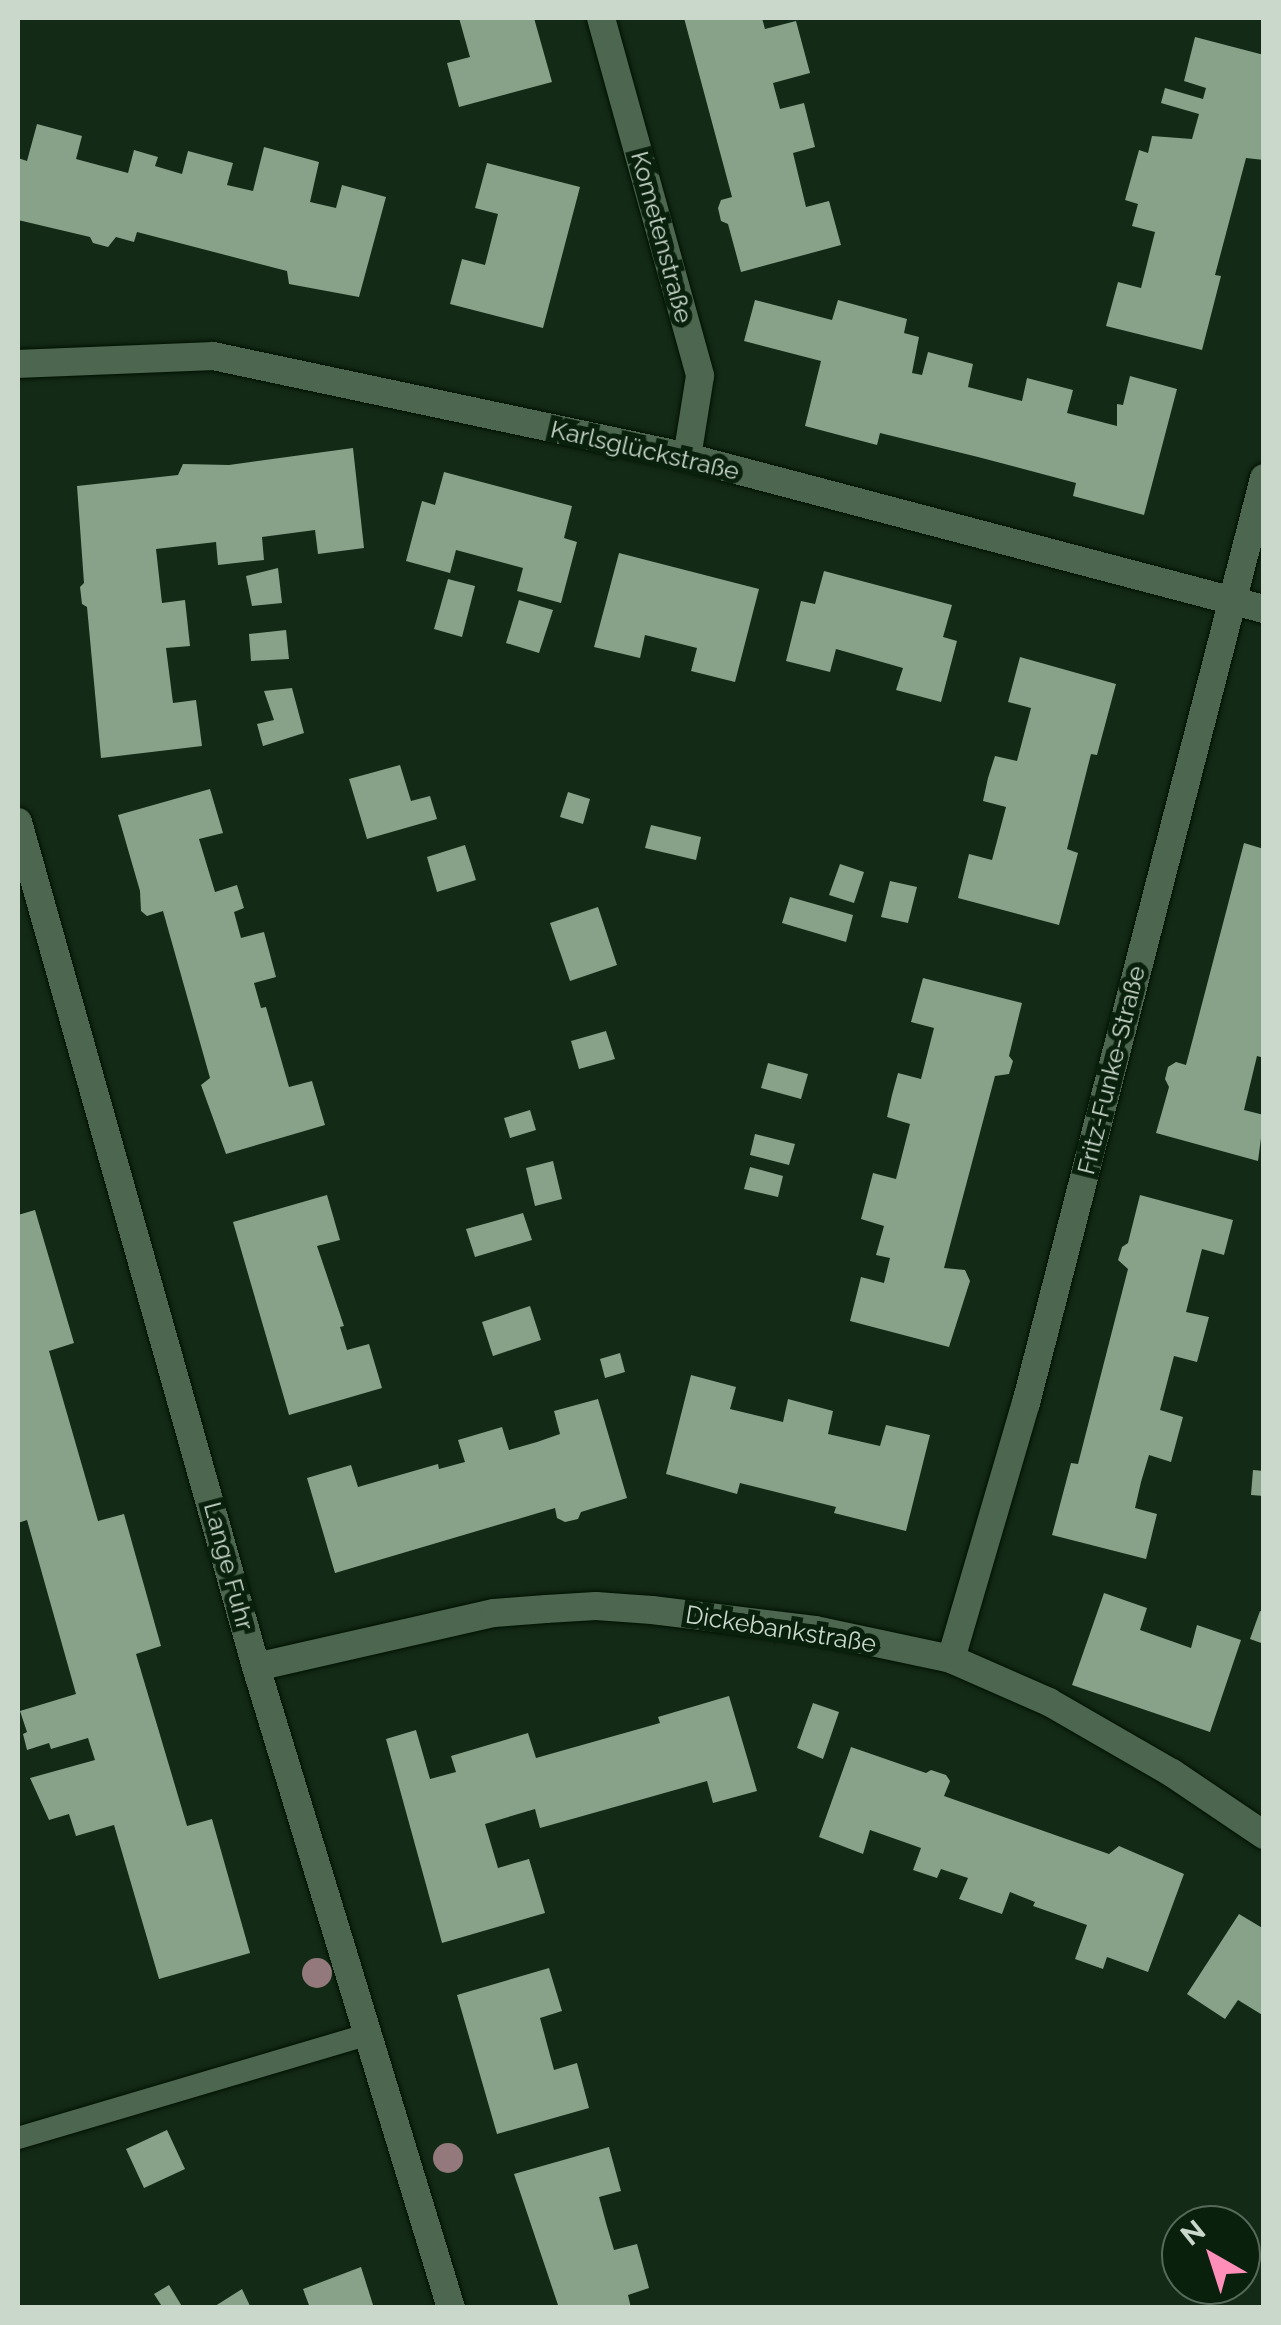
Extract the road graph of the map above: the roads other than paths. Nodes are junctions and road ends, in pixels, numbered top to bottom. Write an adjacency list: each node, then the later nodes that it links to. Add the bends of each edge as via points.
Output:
1 (601, 18): 3 (street, Kometenstraße, via 700,376)
2 (18, 364): 3 (street, Karlsglückstraße, via 213,356)
3 (688, 458): 5 (street, Karlsglückstraße)
4 (1264, 478): 5 (street, Fritz-Funke-Straße)
5 (1230, 600): 6 (street, Karlsglückstraße); 8 (street, Fritz-Funke-Straße, via 1026,1403)
6 (1264, 609)
7 (18, 822): 9 (street, Lange Fuhr)
8 (952, 1659): 9 (street, Dickebankstraße, via 815,1630 596,1606 494,1613); 10 (street, Dickebankstraße, via 1048,1702)
9 (256, 1667): 11 (street, Lange Fuhr)
10 (1264, 1834)
11 (369, 2034): 12 (lane); 13 (street, Lange Fuhr)
12 (18, 2138)
13 (451, 2308)

